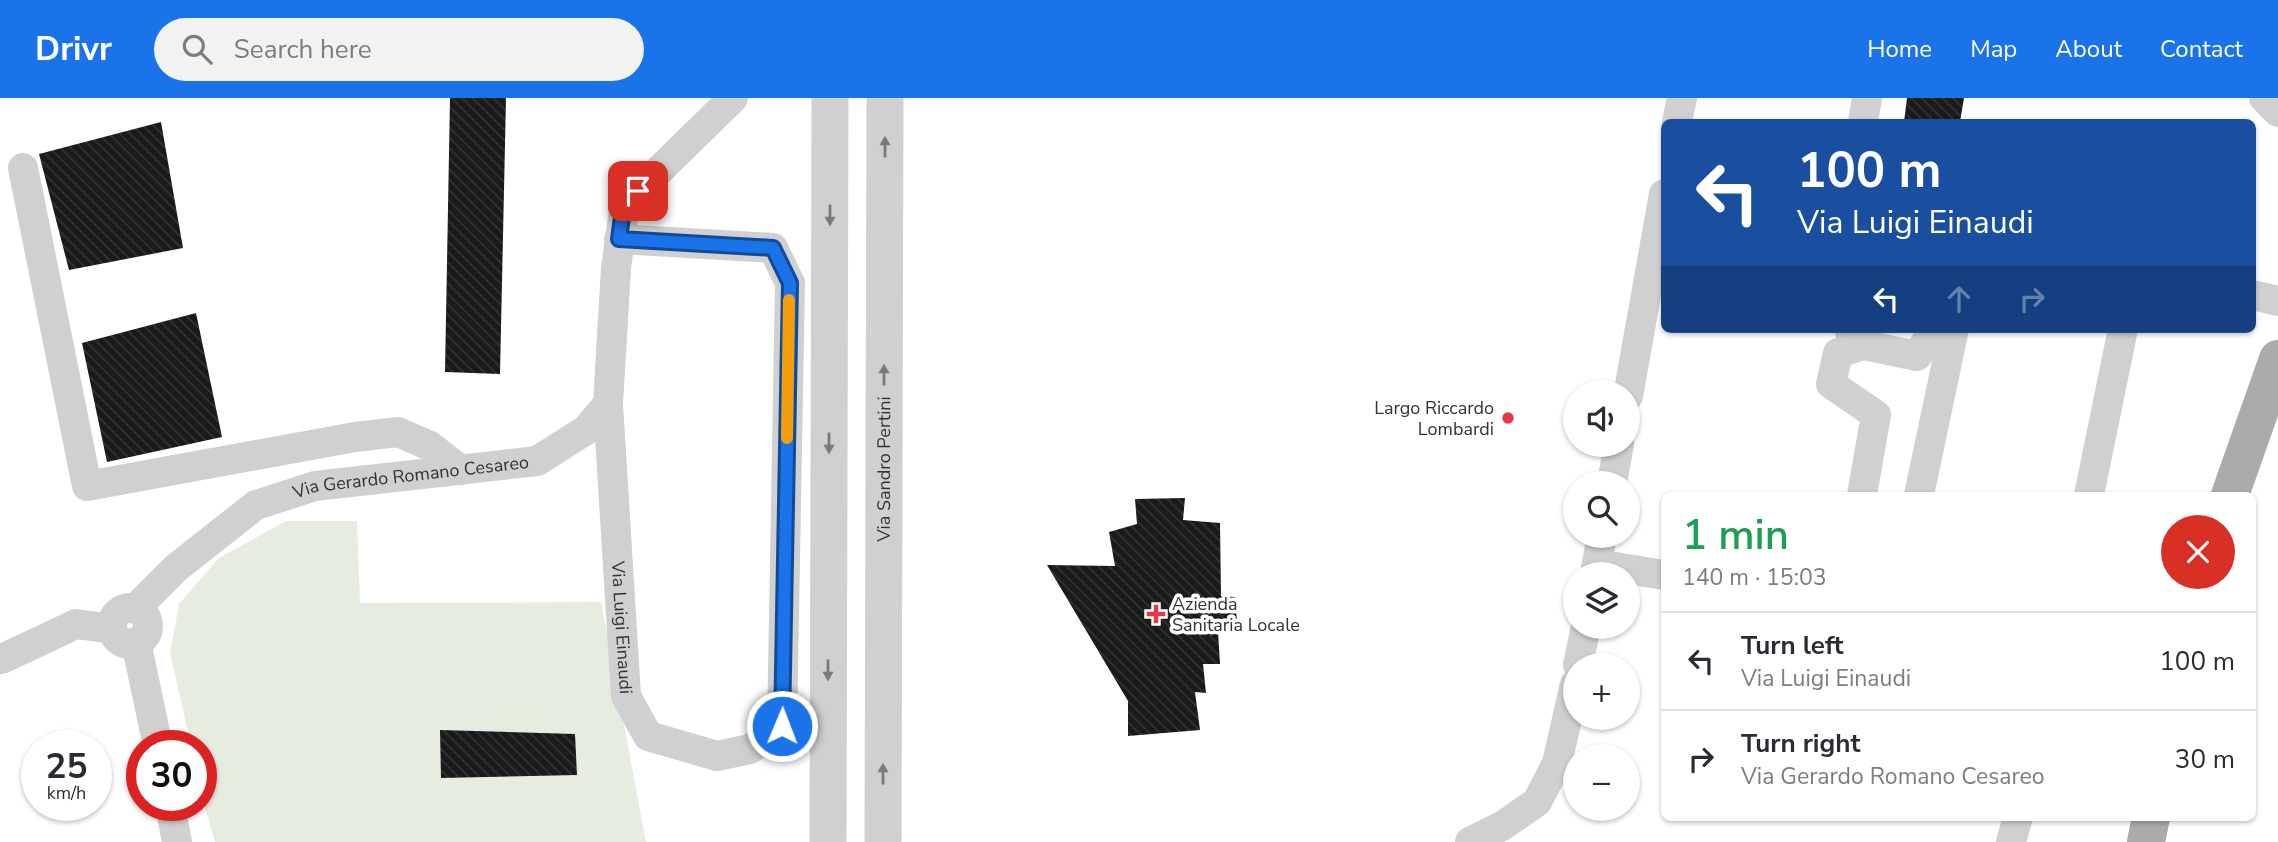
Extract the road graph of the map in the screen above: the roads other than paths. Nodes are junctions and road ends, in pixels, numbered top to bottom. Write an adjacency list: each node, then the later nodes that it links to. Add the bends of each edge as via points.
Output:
1 (733, 98): 12 (street, via 638,191 622,217)
2 (830, 98): 37 (street, one-way to 37)
3 (885, 98): 38 (street, Via Sandro Pertini, one-way to 3)
4 (1682, 98): 8 (street)
5 (1867, 98): 9 (street)
6 (2264, 98): 7 (street)
7 (2278, 112)
8 (1678, 119)
9 (1864, 119)
10 (23, 168): 22 (street, via 87,486 398,432 430,446)
11 (1661, 211): 20 (street)
12 (619, 239): 21 (street); 21 (street, Via Luigi Einaudi, via 773,248 790,283 782,726 750,749 717,756 648,736 626,696)
13 (2256, 296): 14 (street)
14 (2278, 301)
15 (1931, 333): 18 (street, via 1917,356)
16 (1953, 333): 24 (street)
17 (2122, 333): 25 (street)
18 (1855, 337): 23 (street, via 1838,353 1831,384 1876,415)
19 (2278, 359): 26 (main road)
20 (1631, 380)
21 (608, 404): 22 (street, Via Gerardo Romano Cesareo, via 586,430 537,461)
22 (461, 470): 29 (street, Via Gerardo Romano Cesareo, via 316,486 256,505 176,568 135,609 145,616 145,634)
23 (1862, 492)
24 (1920, 492)
25 (2090, 492)
26 (2231, 492)
27 (1598, 558): 28 (street)
28 (1661, 574)
29 (124, 636): 30 (street, via 76,624); 31 (street)
30 (2, 659)
31 (153, 730)
32 (1565, 730): 39 (street, via 1557,763 1537,802)
33 (173, 821): 36 (street)
34 (2017, 821): 40 (street)
35 (2150, 821): 41 (main road)
36 (177, 842)
37 (828, 842)
38 (883, 842)
39 (1470, 842)
40 (2011, 842)
41 (2146, 842)

